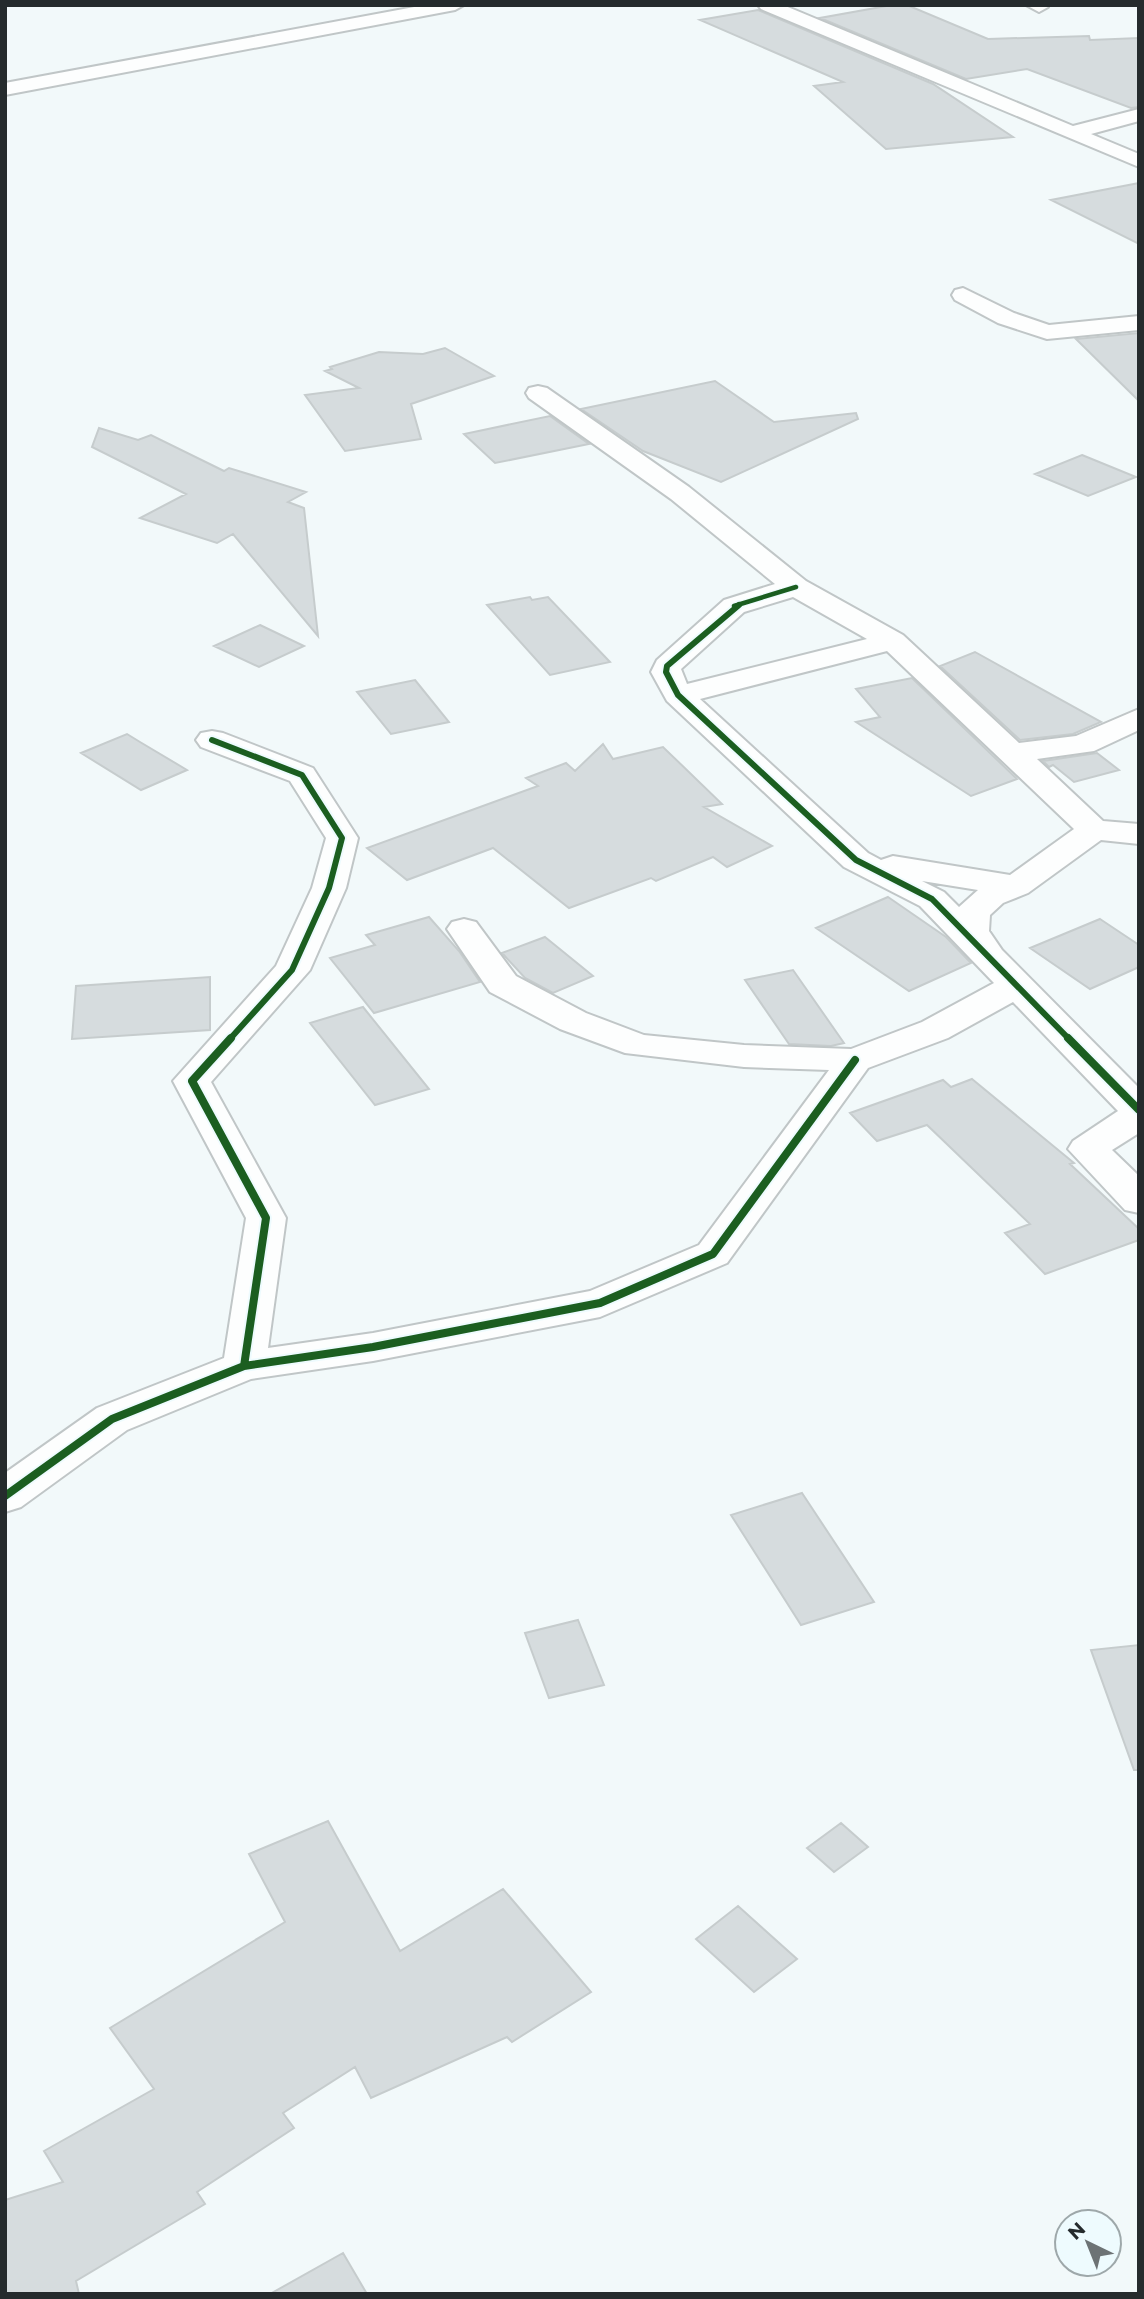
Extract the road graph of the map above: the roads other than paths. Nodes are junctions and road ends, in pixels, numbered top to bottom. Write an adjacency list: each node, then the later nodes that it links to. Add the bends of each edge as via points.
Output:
1 (455, 5): 3 (street)
2 (767, 5): 5 (street)
3 (5, 89)
4 (1139, 115): 5 (street)
5 (1071, 132): 6 (street)
6 (1139, 161)
7 (963, 295): 8 (street, via 1006,318 1047,332)
8 (1139, 323)
9 (538, 393): 10 (street, via 680,493)
10 (796, 587): 11 (street); 12 (street, via 734,606 667,666)
11 (892, 641): 12 (street); 15 (street)
12 (678, 695): 18 (street)
13 (1139, 718): 15 (street, via 1083,744)
14 (212, 740): 26 (street, via 302,775 342,838 329,888 292,970 192,1081 266,1218)
15 (1010, 753): 16 (street)
16 (1094, 830): 17 (street); 19 (street)
17 (1139, 834)
18 (856, 860): 19 (street); 21 (street, via 932,899)
19 (1016, 886): 21 (street, via 991,896 972,912 972,931)
20 (464, 929): 23 (street, via 503,984 573,1021 638,1045 744,1056)
21 (990, 959): 22 (street)
22 (1016, 985): 23 (street, via 935,1030); 24 (street)
23 (855, 1060): 26 (street, via 713,1254 600,1303 373,1347)
24 (1139, 1111): 25 (street, via 1087,1149)
25 (1139, 1201)
26 (244, 1366): 27 (street, via 112,1419)
27 (5, 1496)

